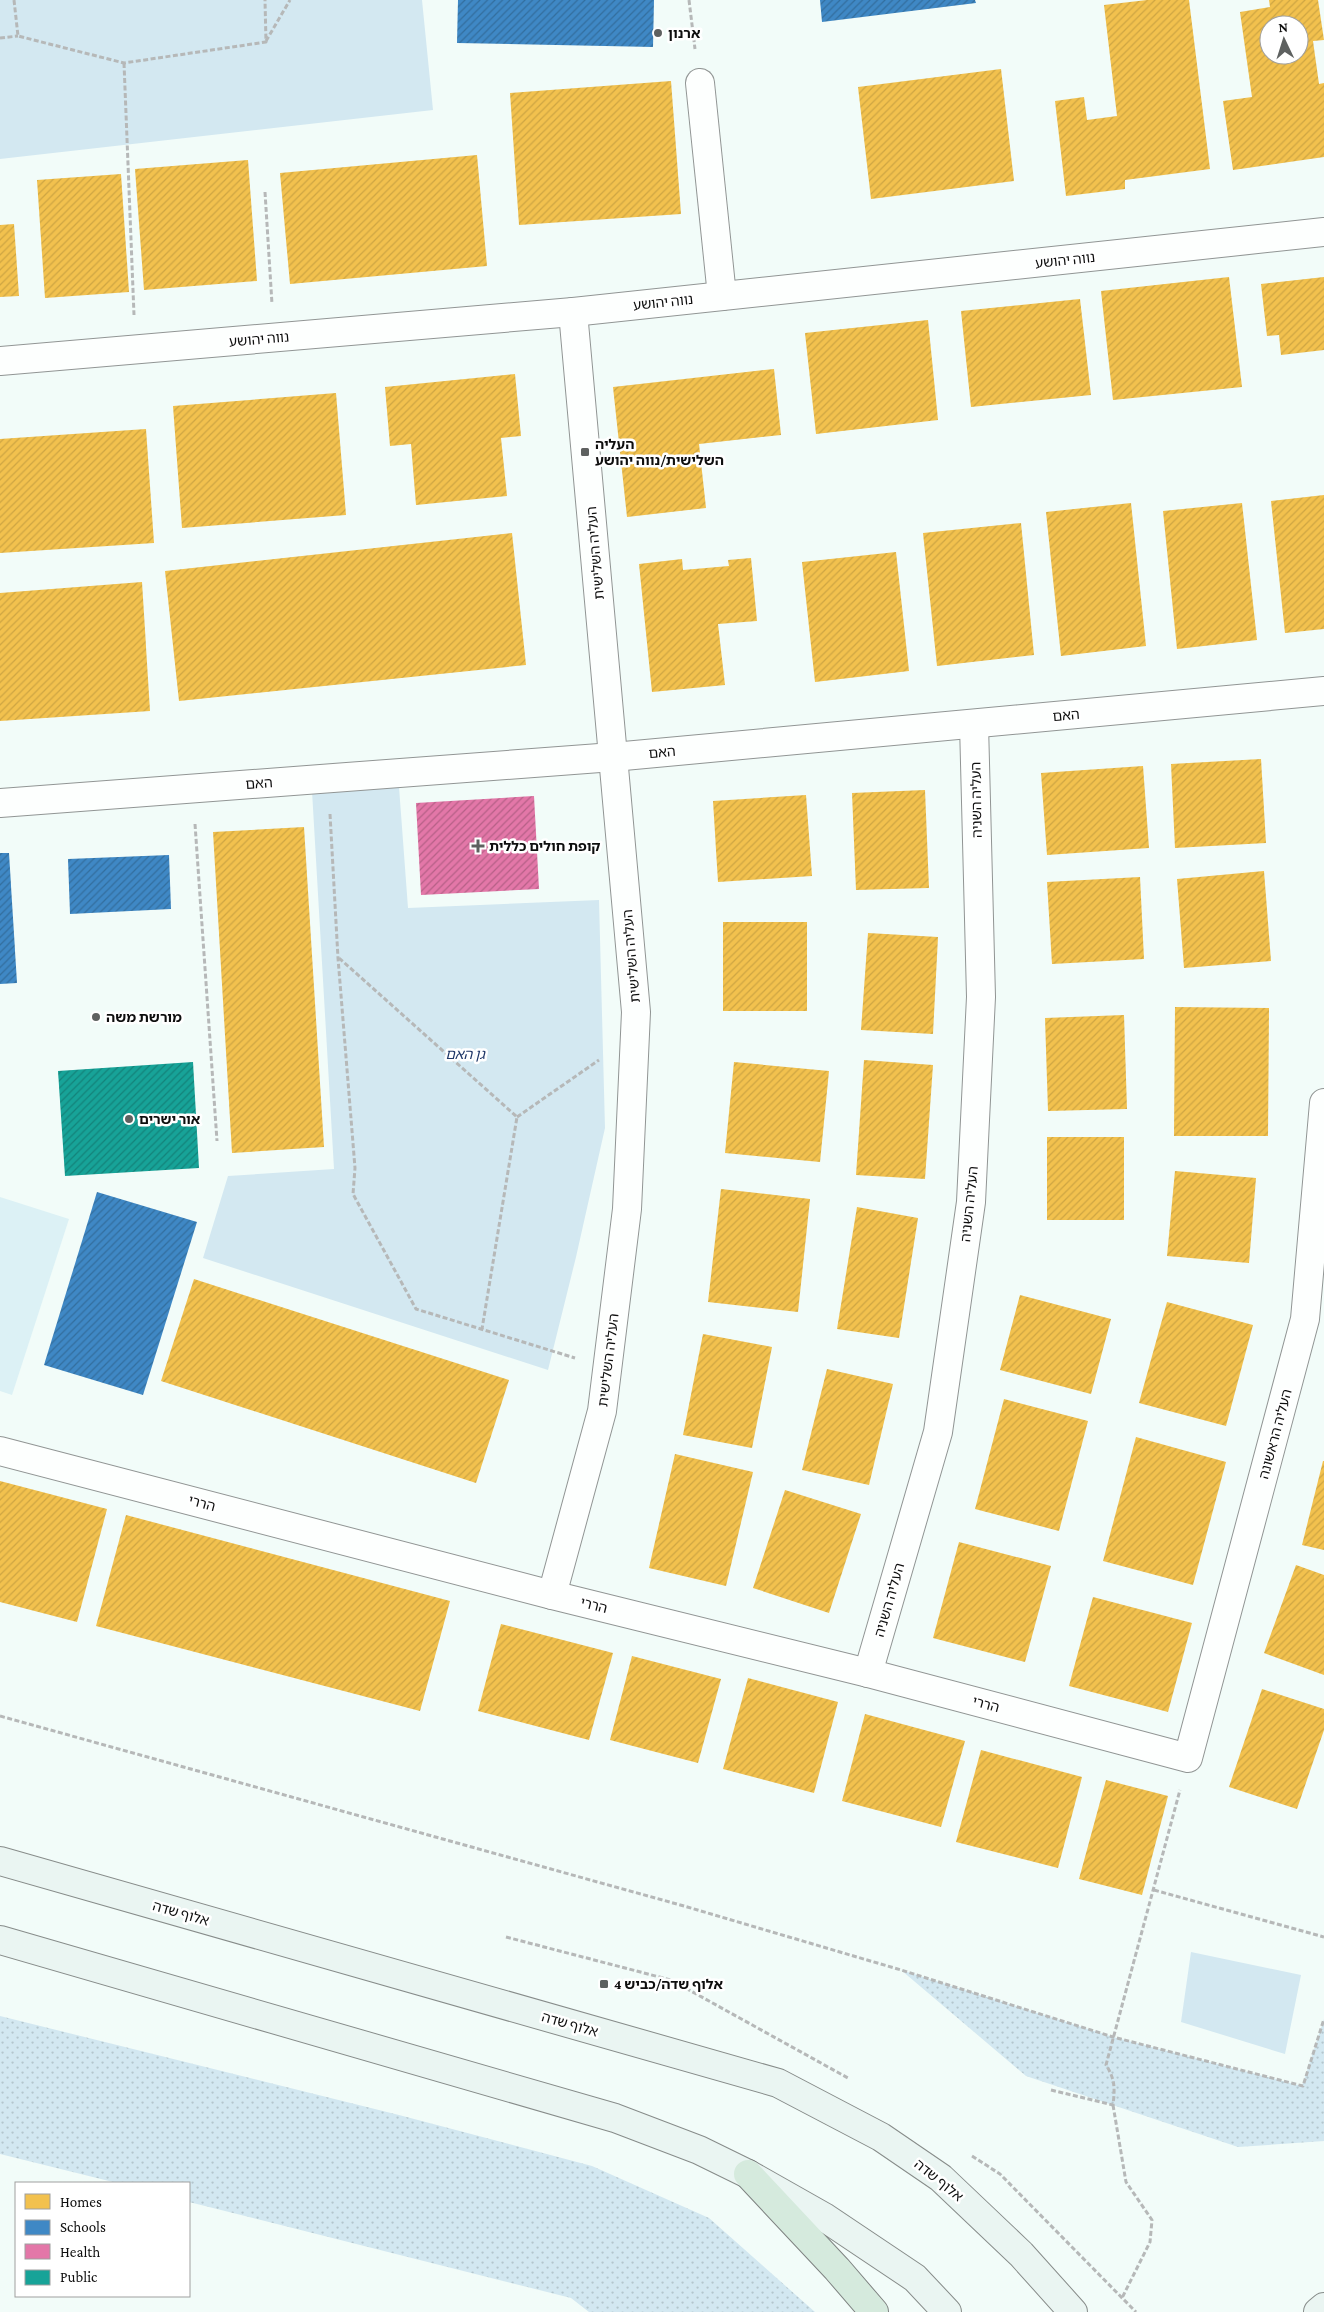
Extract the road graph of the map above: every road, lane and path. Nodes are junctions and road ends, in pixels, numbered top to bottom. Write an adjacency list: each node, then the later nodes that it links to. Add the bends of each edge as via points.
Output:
1 (14, 0): 5 (path)
2 (265, 0): 7 (path)
3 (290, 0): 7 (path)
4 (689, 0): 9 (path)
5 (18, 36): 6 (path); 8 (path)
6 (0, 38)
7 (266, 42): 8 (path)
8 (124, 63): 15 (path)
9 (700, 83): 12 (street)
10 (265, 192): 14 (path)
11 (1324, 232): 12 (street, נווה יהושע)
12 (722, 296): 13 (street, נווה יהושע)
13 (573, 312): 14 (street, נווה יהושע); 20 (street, העליה השלישית)
14 (274, 338): 15 (street, נווה יהושע)
15 (135, 349): 16 (street, נווה יהושע)
16 (0, 361)
17 (1324, 691): 18 (street); 19 (street, האם)
18 (1324, 708)
19 (974, 724): 20 (street, האם); 33 (street, העליה השניה, via 981,997 971,1202 938,1432)
20 (613, 757): 21 (street, האם); 25 (street, העליה השלישית, via 636,1012)
21 (328, 778): 22 (street, האם); 24 (path)
22 (193, 788): 23 (street, האם); 28 (path)
23 (0, 803)
24 (338, 958): 27 (path); 29 (path, via 355,1168 353,1194 416,1309)
25 (635, 1035): 27 (path); 30 (street, העליה השלישית, via 627,1209)
26 (1324, 1104): 35 (street, העליה הראשונה, via 1305,1319)
27 (517, 1117): 29 (path)
28 (217, 1141)
29 (482, 1329): 30 (path)
30 (607, 1368): 32 (street, העליה השלישית, via 602,1411)
31 (0, 1450): 32 (street, הררי)
32 (552, 1594): 33 (street, הררי)
33 (868, 1673): 35 (street, הררי)
34 (0, 1716): 41 (path, via 684,1906)
35 (1188, 1758): 37 (path)
36 (0, 1861): 49 (main road, אלוף שדה, via 778,2083 882,2137 941,2178 1021,2254)
37 (1154, 1890): 38 (path); 41 (path)
38 (1324, 1936)
39 (0, 1940): 44 (main road, via 615,2118 699,2150)
40 (1324, 2019): 41 (path, via 1302,2086)
41 (1113, 2037): 43 (path, via 1106,2065 1115,2086)
42 (1051, 2090): 43 (path)
43 (1113, 2105): 45 (path, via 1126,2182 1152,2220 1150,2242)
44 (748, 2174): 47 (highway); 48 (main road, via 824,2217 915,2278)
45 (1122, 2298)
46 (1324, 2306): 50 (main road)
47 (874, 2312)
48 (947, 2312)
49 (1074, 2312)
50 (1318, 2312)

